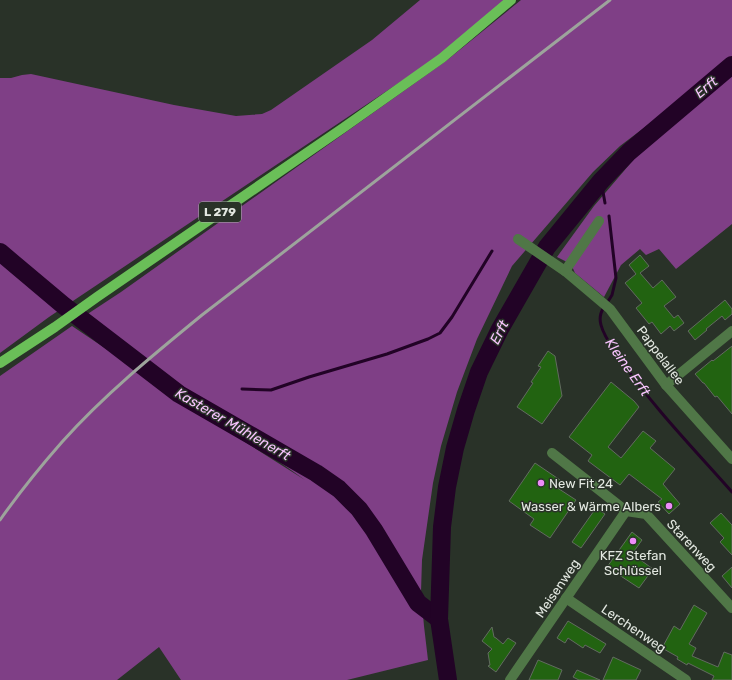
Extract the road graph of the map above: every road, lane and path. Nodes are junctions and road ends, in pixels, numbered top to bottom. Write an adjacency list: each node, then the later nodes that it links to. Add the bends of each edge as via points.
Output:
1 (511, 0): 6 (main road, L 279, via 436,62)
2 (599, 221): 4 (street)
3 (518, 239): 4 (street, Pappelallee)
4 (565, 271): 7 (street, Pappelallee, via 610,309)
5 (732, 331): 7 (street)
6 (0, 363)
7 (666, 385): 9 (street, Pappelallee)
8 (552, 453): 10 (street)
9 (732, 459)
10 (626, 510): 11 (street, Meisenweg); 12 (street, Starenweg, via 646,514)
11 (566, 598): 13 (street, Meisenweg); 14 (street, Lerchenweg)
12 (732, 608)
13 (510, 680)
14 (686, 680)

